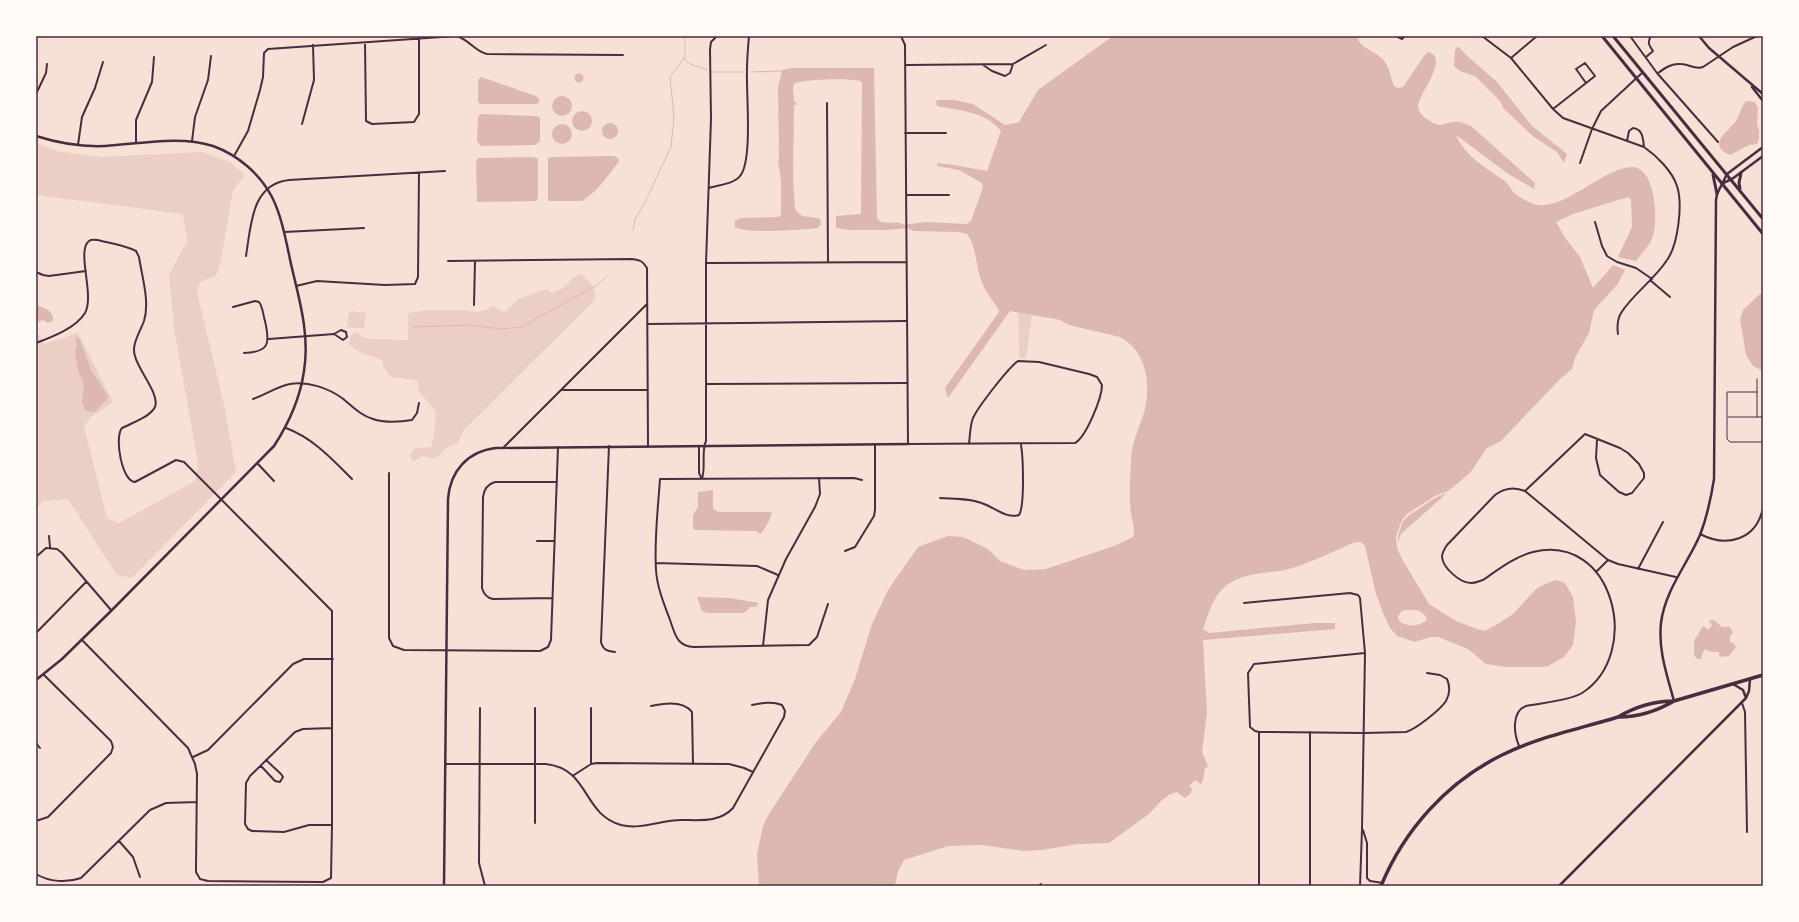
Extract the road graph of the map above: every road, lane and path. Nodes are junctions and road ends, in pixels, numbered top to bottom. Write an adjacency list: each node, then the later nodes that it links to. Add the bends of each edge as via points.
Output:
1 (717, 36): 61 (street, via 711,42 710,49)
2 (749, 36): 61 (street, via 746,70 748,133 745,165 743,172 735,181)
3 (901, 36): 28 (street, via 905,45)
4 (1396, 36): 5 (street, via 1402,39)
5 (1405, 36)
6 (1482, 36): 23 (street)
7 (1536, 36): 23 (street)
8 (1602, 36): 31 (main road)
9 (1613, 36): 29 (main road)
10 (1630, 36): 21 (street)
11 (1651, 36): 21 (street, via 1648,41 1653,52)
12 (1699, 36): 22 (street)
13 (1757, 36): 22 (street, via 1733,47)
14 (419, 39): 15 (street); 15 (street, via 419,114 414,122 372,124 366,121); 18 (street, via 459,37 476,50 487,54)
15 (365, 42): 16 (street)
16 (313, 45): 39 (street, via 314,80); 51 (street, via 272,48 265,51 263,77 248,131)
17 (1046, 45): 27 (street)
18 (623, 55)
19 (211, 56): 44 (street, via 208,80 195,117)
20 (154, 57): 47 (street, via 152,82 136,120)
21 (1646, 57): 30 (street)
22 (1720, 57): 30 (street, via 1700,68 1682,64 1671,65); 32 (street)
23 (1511, 58): 38 (street)
24 (103, 62): 48 (street, via 96,88 82,117)
25 (47, 64): 34 (street, via 46,73)
26 (982, 64): 27 (street); 27 (street, via 1005,76 1010,73); 28 (street)
27 (1013, 64)
28 (905, 65): 41 (street)
29 (1642, 73): 31 (street); 58 (main road)
30 (1658, 73): 46 (street)
31 (1635, 78): 40 (street, via 1601,111); 55 (main road)
32 (1748, 82): 35 (street); 36 (street)
33 (1586, 83): 33 (street, via 1595,76 1585,63 1576,69); 38 (street)
34 (36, 94)
35 (1763, 94)
36 (1763, 101)
37 (827, 103): 75 (street)
38 (1553, 109): 40 (street, via 1562,118)
39 (302, 124)
40 (1592, 129): 45 (street); 53 (street)
41 (905, 133): 42 (street); 65 (street)
42 (946, 133)
43 (36, 136): 48 (street)
44 (192, 141): 47 (street); 51 (street)
45 (1627, 142): 49 (street); 49 (street, via 1628,131 1637,128 1642,132)
46 (1718, 142)
47 (136, 143): 48 (street)
48 (78, 145)
49 (1644, 147): 80 (street, via 1654,153 1676,182 1679,196 1678,234 1668,260)
50 (1763, 147): 58 (street)
51 (234, 156): 62 (street, via 251,169)
52 (1763, 156): 57 (street)
53 (1580, 163)
54 (445, 171): 56 (street)
55 (1712, 171): 60 (main road); 64 (main road)
56 (419, 172): 62 (street, via 289,180 277,182); 81 (street, via 418,282 411,285 385,285 317,281)
57 (1741, 173): 59 (street); 63 (main road)
58 (1727, 174): 59 (main road); 60 (street)
59 (1732, 180): 60 (street); 63 (main road)
60 (1722, 184): 64 (street); 71 (main road)
61 (709, 188): 77 (street)
62 (267, 189): 70 (street); 72 (street, via 255,205)
63 (1741, 191): 67 (main road)
64 (1717, 194): 133 (street, via 1715,462 1712,491)
65 (906, 195): 66 (street); 76 (street)
66 (949, 195)
67 (1763, 219)
68 (1595, 222): 80 (street, via 1607,256 1636,268)
69 (364, 228): 70 (street)
70 (284, 232): 81 (street)
71 (1763, 234)
72 (246, 256)
73 (448, 261): 74 (street)
74 (475, 261): 83 (street, via 640,260 647,268); 84 (street)
75 (828, 262): 76 (street); 77 (street)
76 (906, 262): 86 (street)
77 (706, 263): 88 (street)
78 (86, 271): 79 (street, via 49,276); 93 (street, via 89,300 82,317 69,328); 130 (street, via 84,248 90,240 129,248 136,251 139,257 146,310 134,356 154,394 156,404 147,415 119,431 119,447 126,476 136,482 176,460 181,460)
79 (36, 272)
80 (1651, 280): 82 (street); 90 (street, via 1622,313 1618,320)
81 (296, 286): 91 (street)
82 (1670, 298)
83 (647, 304): 87 (street); 99 (street)
84 (474, 305)
85 (233, 307): 92 (street, via 259,302)
86 (906, 321): 88 (street); 96 (street)
87 (647, 324): 88 (street); 100 (street)
88 (705, 324): 98 (street)
89 (334, 334): 89 (street, via 341,340 347,337 346,332 341,330); 91 (street)
90 (1618, 334)
91 (306, 336): 92 (street); 97 (street)
92 (269, 338): 94 (street, via 261,351)
93 (36, 343)
94 (244, 353)
95 (1757, 379): 101 (lane)
96 (906, 383): 98 (street); 111 (street)
97 (302, 384): 102 (street, via 285,385); 103 (street, via 333,392 358,412 373,420 412,420 417,414); 107 (street)
98 (706, 384): 117 (street)
99 (561, 390): 100 (street); 118 (street)
100 (648, 390): 115 (street)
101 (1757, 392): 104 (lane, via 1727,392); 105 (lane)
102 (253, 399)
103 (419, 403)
104 (1727, 417): 105 (lane); 109 (lane, via 1728,441)
105 (1757, 417): 106 (lane)
106 (1763, 417)
107 (286, 428): 120 (street); 123 (street, via 314,443)
108 (1597, 440): 108 (street, via 1596,458 1600,475 1619,492 1626,495 1632,493 1644,478 1642,468 1628,453); 128 (street, via 1585,434)
109 (1763, 442)
110 (875, 444): 111 (street); 117 (street); 138 (street, via 874,516 855,547)
111 (908, 444): 112 (street)
112 (969, 444): 113 (street); 113 (street, via 972,423 978,409 1018,361 1038,362 1097,377 1102,388 1101,396 1078,442 1068,445)
113 (1021, 444): 129 (street, via 1022,509 1019,514 1007,515 974,501)
114 (608, 446): 115 (street); 119 (street); 155 (street, via 601,642 606,651)
115 (648, 446): 116 (street)
116 (699, 446): 117 (street); 124 (street, via 699,472)
117 (704, 446): 124 (street)
118 (504, 447): 119 (street); 154 (street, via 488,449 469,457 457,470 450,485)
119 (558, 447): 127 (street)
120 (258, 464): 126 (street); 130 (street)
121 (389, 473): 154 (street, via 390,642 404,650)
122 (819, 478): 124 (street); 125 (street); 144 (street, via 820,494 815,507)
123 (352, 479)
124 (702, 479): 141 (street, via 660,479)
125 (862, 480)
126 (274, 481)
127 (557, 482): 136 (street); 147 (street, via 495,482 488,486 483,497 484,594 493,599)
128 (1524, 491): 140 (street); 143 (street, via 1509,488 1495,495 1445,548 1442,556 1448,568 1461,580 1477,582 1523,555 1546,550 1567,552 1577,556)
129 (940, 498)
130 (222, 500): 150 (street); 157 (street, via 332,611)
131 (1763, 508): 133 (street, via 1750,532 1734,540 1723,542)
132 (1663, 522): 142 (street)
133 (1700, 534): 145 (street)
134 (49, 536): 137 (street)
135 (537, 541): 136 (street)
136 (554, 541): 147 (street)
137 (50, 547): 139 (street); 146 (street, via 62,553)
138 (845, 551)
139 (36, 558)
140 (1608, 560): 142 (street); 143 (street)
141 (656, 563): 144 (street, via 757,566); 153 (street, via 663,600 679,642 694,647)
142 (1638, 569): 145 (street)
143 (1596, 572): 179 (street, via 1610,596 1614,610 1614,634 1608,663 1591,686 1580,694 1526,706 1518,711 1516,735)
144 (778, 575): 153 (street, via 768,600)
145 (1676, 578): 165 (street, via 1666,600 1661,633 1662,655)
146 (86, 582): 150 (street); 151 (street)
147 (552, 598): 154 (street, via 551,640 545,649)
148 (1244, 603): 156 (street, via 1350,593 1358,595 1361,602)
149 (828, 604): 153 (street, via 817,637 812,644)
150 (111, 611): 152 (street)
151 (36, 633)
152 (82, 640): 159 (street); 180 (street, via 184,742)
153 (763, 647)
154 (447, 649): 182 (street)
155 (615, 652)
156 (1365, 653): 174 (street, via 1254,664 1248,672 1249,721 1250,727); 176 (street)
157 (333, 659): 173 (street); 180 (street, via 304,659 293,664 208,750)
158 (1427, 673): 176 (street, via 1447,679 1448,696 1442,706 1412,730 1398,733)
159 (44, 675): 162 (street); 191 (street, via 111,741 114,747 48,817)
160 (1763, 675): 161 (main road)
161 (1750, 679): 163 (main road); 164 (street)
162 (36, 680)
163 (1732, 684): 164 (street, via 1743,690); 165 (main road)
164 (1746, 698): 166 (street)
165 (1674, 701): 172 (main road, via 1632,717); 172 (main road, via 1660,701 1629,710)
166 (1742, 703): 195 (street, via 1746,712); 205 (street)
167 (752, 705): 188 (street, via 763,702 776,703 782,705 784,711 784,717)
168 (651, 706): 186 (street, via 681,704 690,710 693,716)
169 (480, 708): 183 (street)
170 (535, 708): 184 (street)
171 (591, 708): 185 (street)
172 (1618, 717): 179 (main road)
173 (332, 728): 181 (street, via 303,729 295,732); 193 (street)
174 (1259, 732): 175 (street); 202 (street)
175 (1310, 732): 176 (street); 203 (street)
176 (1364, 733): 194 (street)
177 (36, 743): 178 (street)
178 (40, 748)
179 (1520, 748): 199 (main road, via 1480,768 1442,797 1408,836)
180 (193, 757): 190 (street, via 197,774)
181 (266, 760): 187 (street); 187 (street, via 283,777 280,782 275,781)
182 (445, 764): 183 (street); 200 (street)
183 (480, 764): 184 (street); 201 (street, via 479,862)
184 (535, 764): 189 (street, via 555,765); 192 (street)
185 (591, 764): 186 (street); 189 (street)
186 (693, 764): 188 (street, via 729,764)
187 (261, 766): 193 (street, via 246,783 245,824 248,829 284,832 309,825)
188 (753, 772): 189 (street, via 728,814 722,817 707,820 672,820 632,827 602,816)
189 (574, 775)
190 (197, 802): 193 (street, via 196,872 200,879 208,881 328,880 332,874); 196 (street, via 166,802 157,806 137,820)
191 (36, 821)
192 (534, 823)
193 (332, 825)
194 (1362, 829): 199 (street, via 1367,843 1367,878); 204 (street)
195 (1748, 832)
196 (119, 841): 197 (street, via 81,878 52,880); 198 (street, via 133,857)
197 (36, 874)
198 (140, 877)
199 (1382, 884)
200 (444, 886)
201 (485, 886)
202 (1259, 886)
203 (1310, 886)
204 (1360, 886)
205 (1559, 886)

